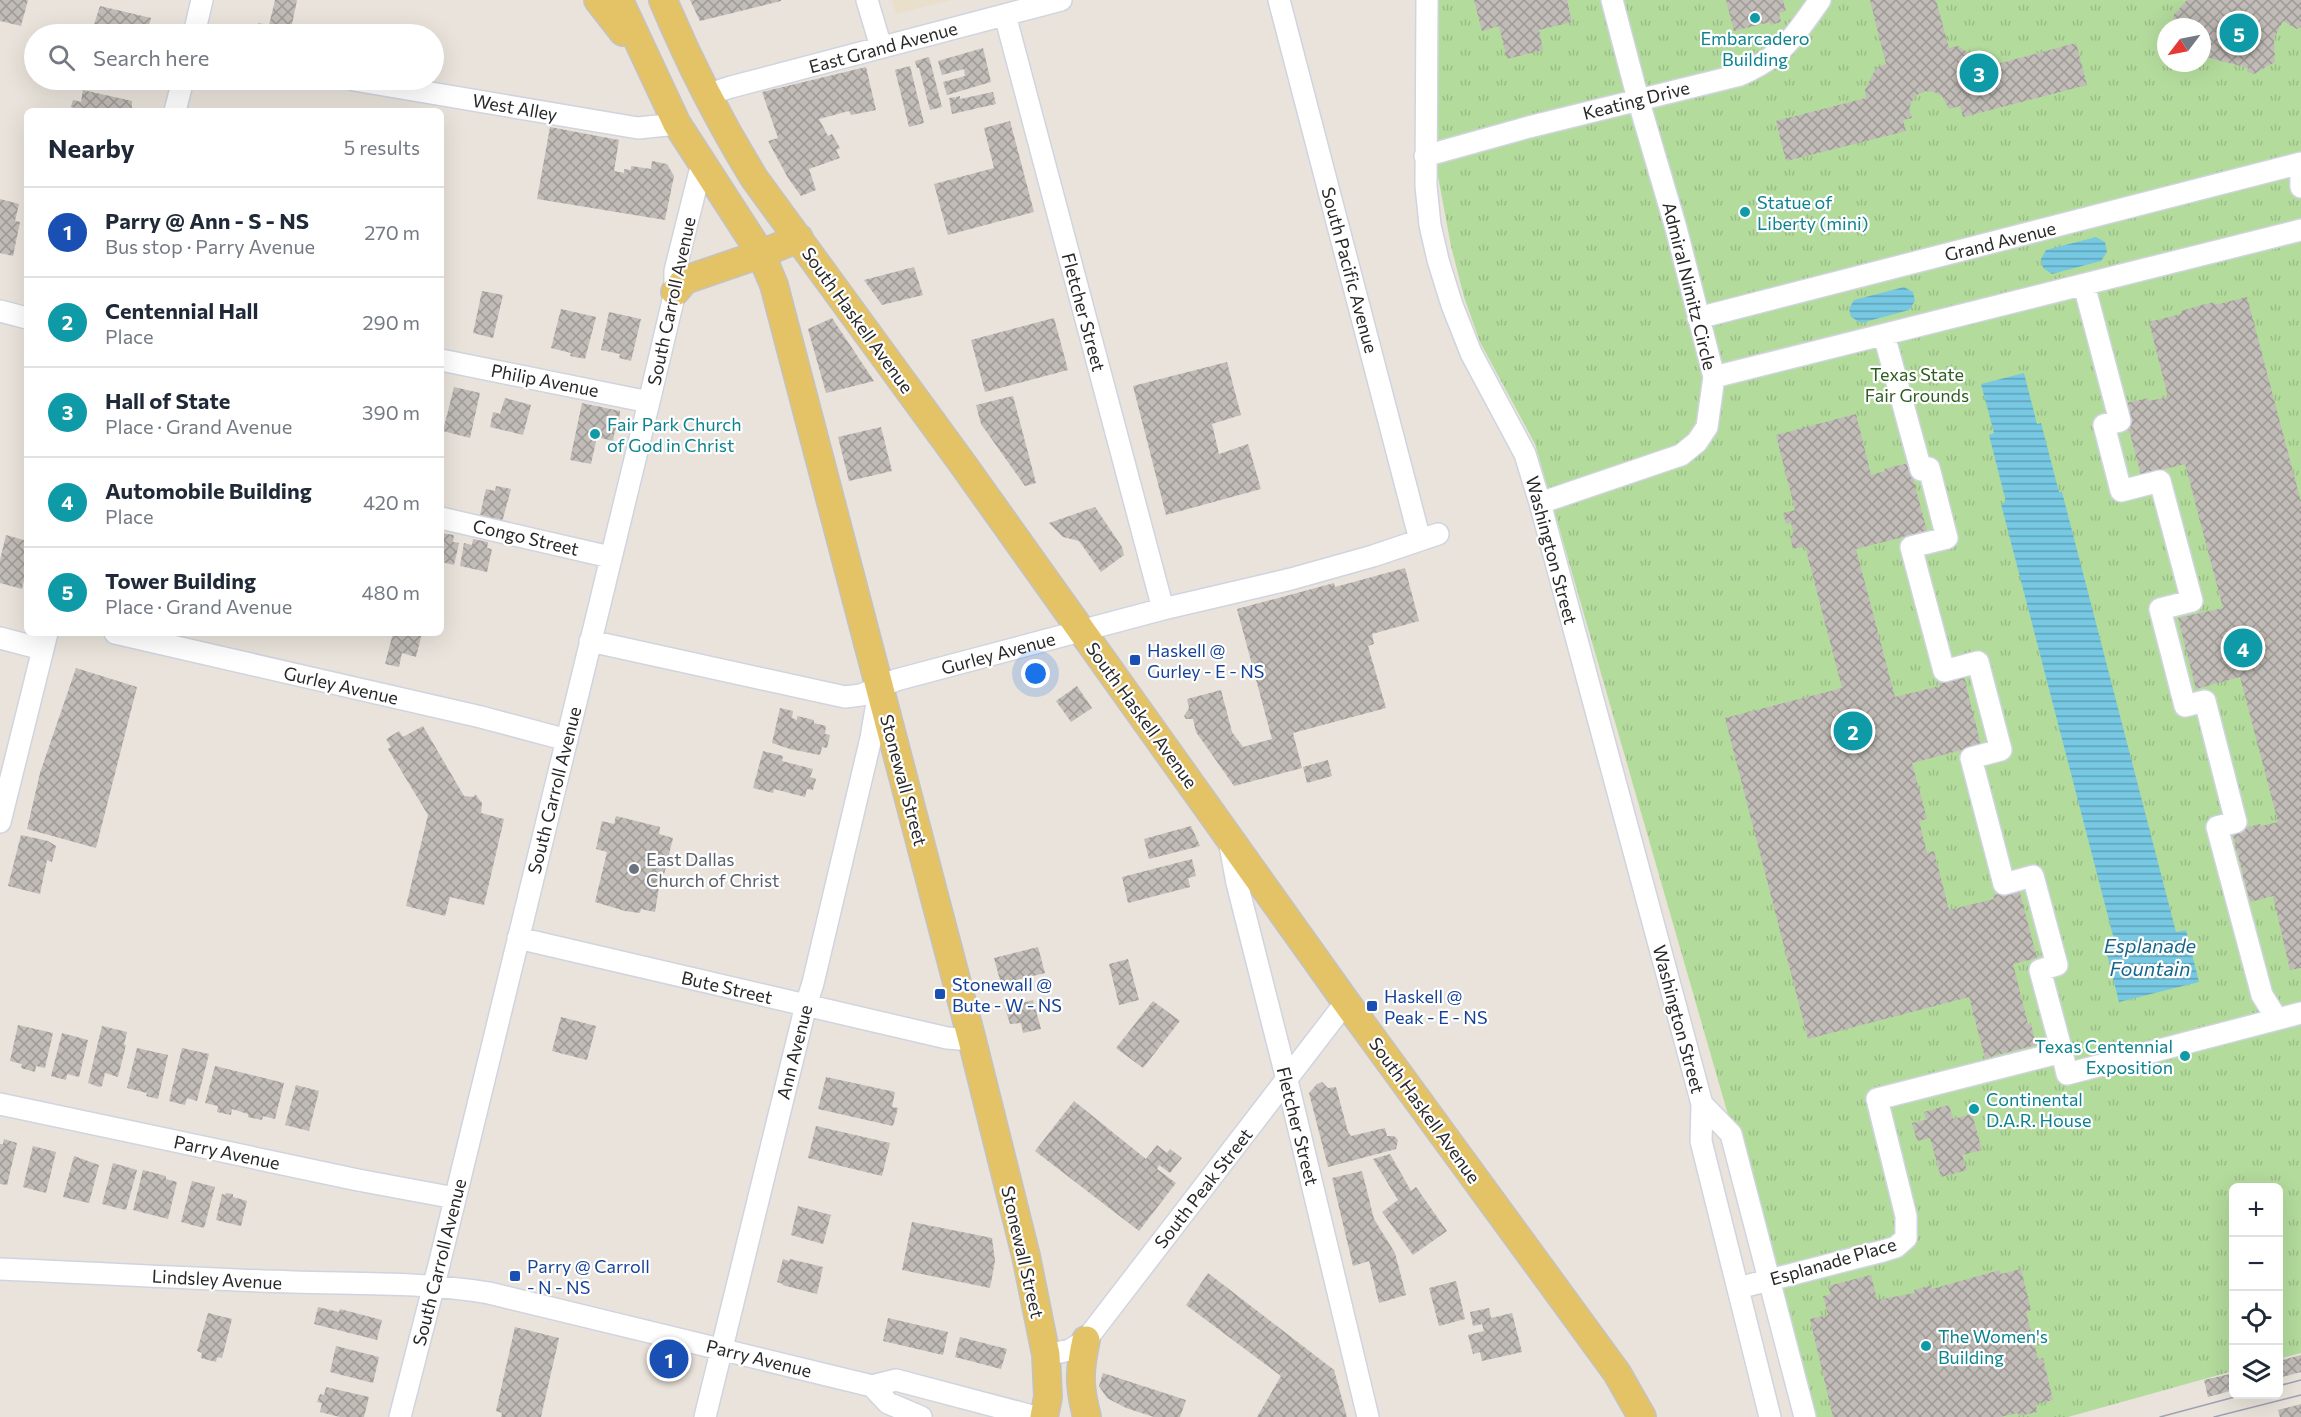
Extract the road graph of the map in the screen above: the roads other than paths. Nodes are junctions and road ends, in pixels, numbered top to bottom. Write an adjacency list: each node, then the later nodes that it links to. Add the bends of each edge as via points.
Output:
1 (202, 0): 12 (street)
2 (598, 0): 14 (main road)
3 (619, 0): 14 (main road)
4 (867, 0): 13 (street)
5 (1061, 0): 11 (street, East Grand Avenue)
6 (1280, 0): 40 (street, South Pacific Avenue)
7 (1427, 0): 21 (street, Washington Street)
8 (1612, 0): 18 (street, Admiral Nimitz Circle)
9 (1820, 0): 18 (street, Keating Drive, via 1792,40 1764,64 1740,75)
10 (662, 1): 17 (main road, South Haskell Avenue)
11 (1005, 15): 13 (street, East Grand Avenue); 42 (street, Fletcher Street)
12 (196, 24)
13 (881, 47): 17 (street, East Grand Avenue)
14 (649, 67): 20 (main road)
15 (180, 90): 19 (street)
16 (412, 90): 20 (street, West Alley, via 638,129)
17 (706, 95): 27 (main road, South Haskell Avenue, via 754,178)
18 (1638, 99): 21 (street, Keating Drive); 33 (street, Admiral Nimitz Circle)
19 (176, 108)
20 (677, 124): 22 (main road)
21 (1425, 156): 38 (street, Washington Street, via 1430,225 1452,305 1471,353 1525,454)
22 (702, 163): 28 (main road, Stonewall Street); 30 (street, South Carroll Avenue, via 675,271)
23 (2301, 163): 33 (street, Grand Avenue)
24 (2301, 168): 25 (street)
25 (2301, 187)
26 (2301, 230): 29 (street)
27 (799, 238): 28 (main road); 43 (main road, South Haskell Avenue)
28 (761, 254): 30 (main road, via 685,280); 48 (main road, Stonewall Street, via 774,285)
29 (2084, 285): 34 (street); 56 (street, via 2120,421 2104,425 2121,491 2160,481 2192,601 2160,609 2185,706 2205,701 2236,822 2217,827 2262,995)
30 (675, 292): 37 (street, South Carroll Avenue)
31 (0, 311): 32 (street)
32 (24, 317)
33 (1698, 318): 36 (street, Admiral Nimitz Circle)
34 (1884, 334): 36 (street); 58 (street, via 1921,470 1929,468 1947,538 1911,547 1944,671 1978,662 2001,750 1971,758 2004,884 2034,876 2057,965 2040,969)
35 (444, 361): 37 (street, Philip Avenue)
36 (1714, 377): 38 (street, Admiral Nimitz Circle, via 1707,427 1681,455)
37 (649, 402): 41 (street, South Carroll Avenue)
38 (1540, 503): 61 (street, Washington Street)
39 (444, 519): 41 (street, Congo Street)
40 (1429, 537): 42 (street, Gurley Avenue, via 1291,579)
41 (610, 557): 47 (street, South Carroll Avenue)
42 (1163, 609): 43 (street, Gurley Avenue)
43 (1081, 632): 48 (street, Gurley Avenue); 51 (main road, South Haskell Avenue)
44 (128, 636): 49 (street, Gurley Avenue)
45 (0, 638): 46 (street)
46 (45, 641): 50 (street)
47 (590, 642): 48 (street, Gurley Avenue, via 845,697); 49 (street, South Carroll Avenue)
48 (880, 687): 54 (street, Ann Avenue); 57 (main road, Stonewall Street)
49 (567, 740): 52 (street, South Carroll Avenue)
50 (0, 822)
51 (1228, 834): 53 (main road, South Haskell Avenue); 59 (street, Fletcher Street)
52 (518, 938): 54 (street, Bute Street); 62 (street, South Carroll Avenue)
53 (1347, 1002): 59 (street, South Peak Street); 78 (main road, South Haskell Avenue, via 1617,1373)
54 (806, 1005): 57 (street, Bute Street, via 947,1038); 68 (street, Ann Avenue)
55 (2301, 1013): 56 (street)
56 (2277, 1019): 58 (street, via 2067,1074)
57 (972, 1040): 69 (main road, Stonewall Street)
58 (2062, 1052): 64 (street, Esplanade Place, via 1876,1099 1906,1216 1906,1238 1883,1251)
59 (1287, 1080): 67 (street, South Peak Street); 77 (street, Fletcher Street)
60 (0, 1104): 62 (street, Parry Avenue)
61 (1702, 1104): 64 (street, Washington Street, via 1731,1134); 66 (street, Washington Street, via 1701,1141)
62 (455, 1198): 65 (street, South Carroll Avenue)
63 (0, 1269): 65 (street, Lindsley Avenue)
64 (1768, 1280): 66 (street, Esplanade Place); 80 (street, Washington Street)
65 (434, 1286): 68 (street, Parry Avenue, via 489,1293); 71 (street, South Carroll Avenue)
66 (1738, 1288): 79 (street, Washington Street)
67 (1086, 1340): 69 (street, South Peak Street, via 1071,1350); 76 (main road, via 1080,1388)
68 (721, 1348): 70 (street, Parry Avenue); 72 (street, Ann Avenue)
69 (1047, 1355): 75 (main road, Stonewall Street, via 1048,1397)
70 (873, 1386): 73 (street, Parry Avenue, via 888,1403); 74 (street, Parry Avenue, via 896,1380)
71 (400, 1417)
72 (705, 1417)
73 (921, 1417)
74 (1036, 1417)
75 (1044, 1417)
76 (1087, 1417)
77 (1368, 1417)
78 (1642, 1417)
79 (1770, 1417)
80 (1805, 1417)

